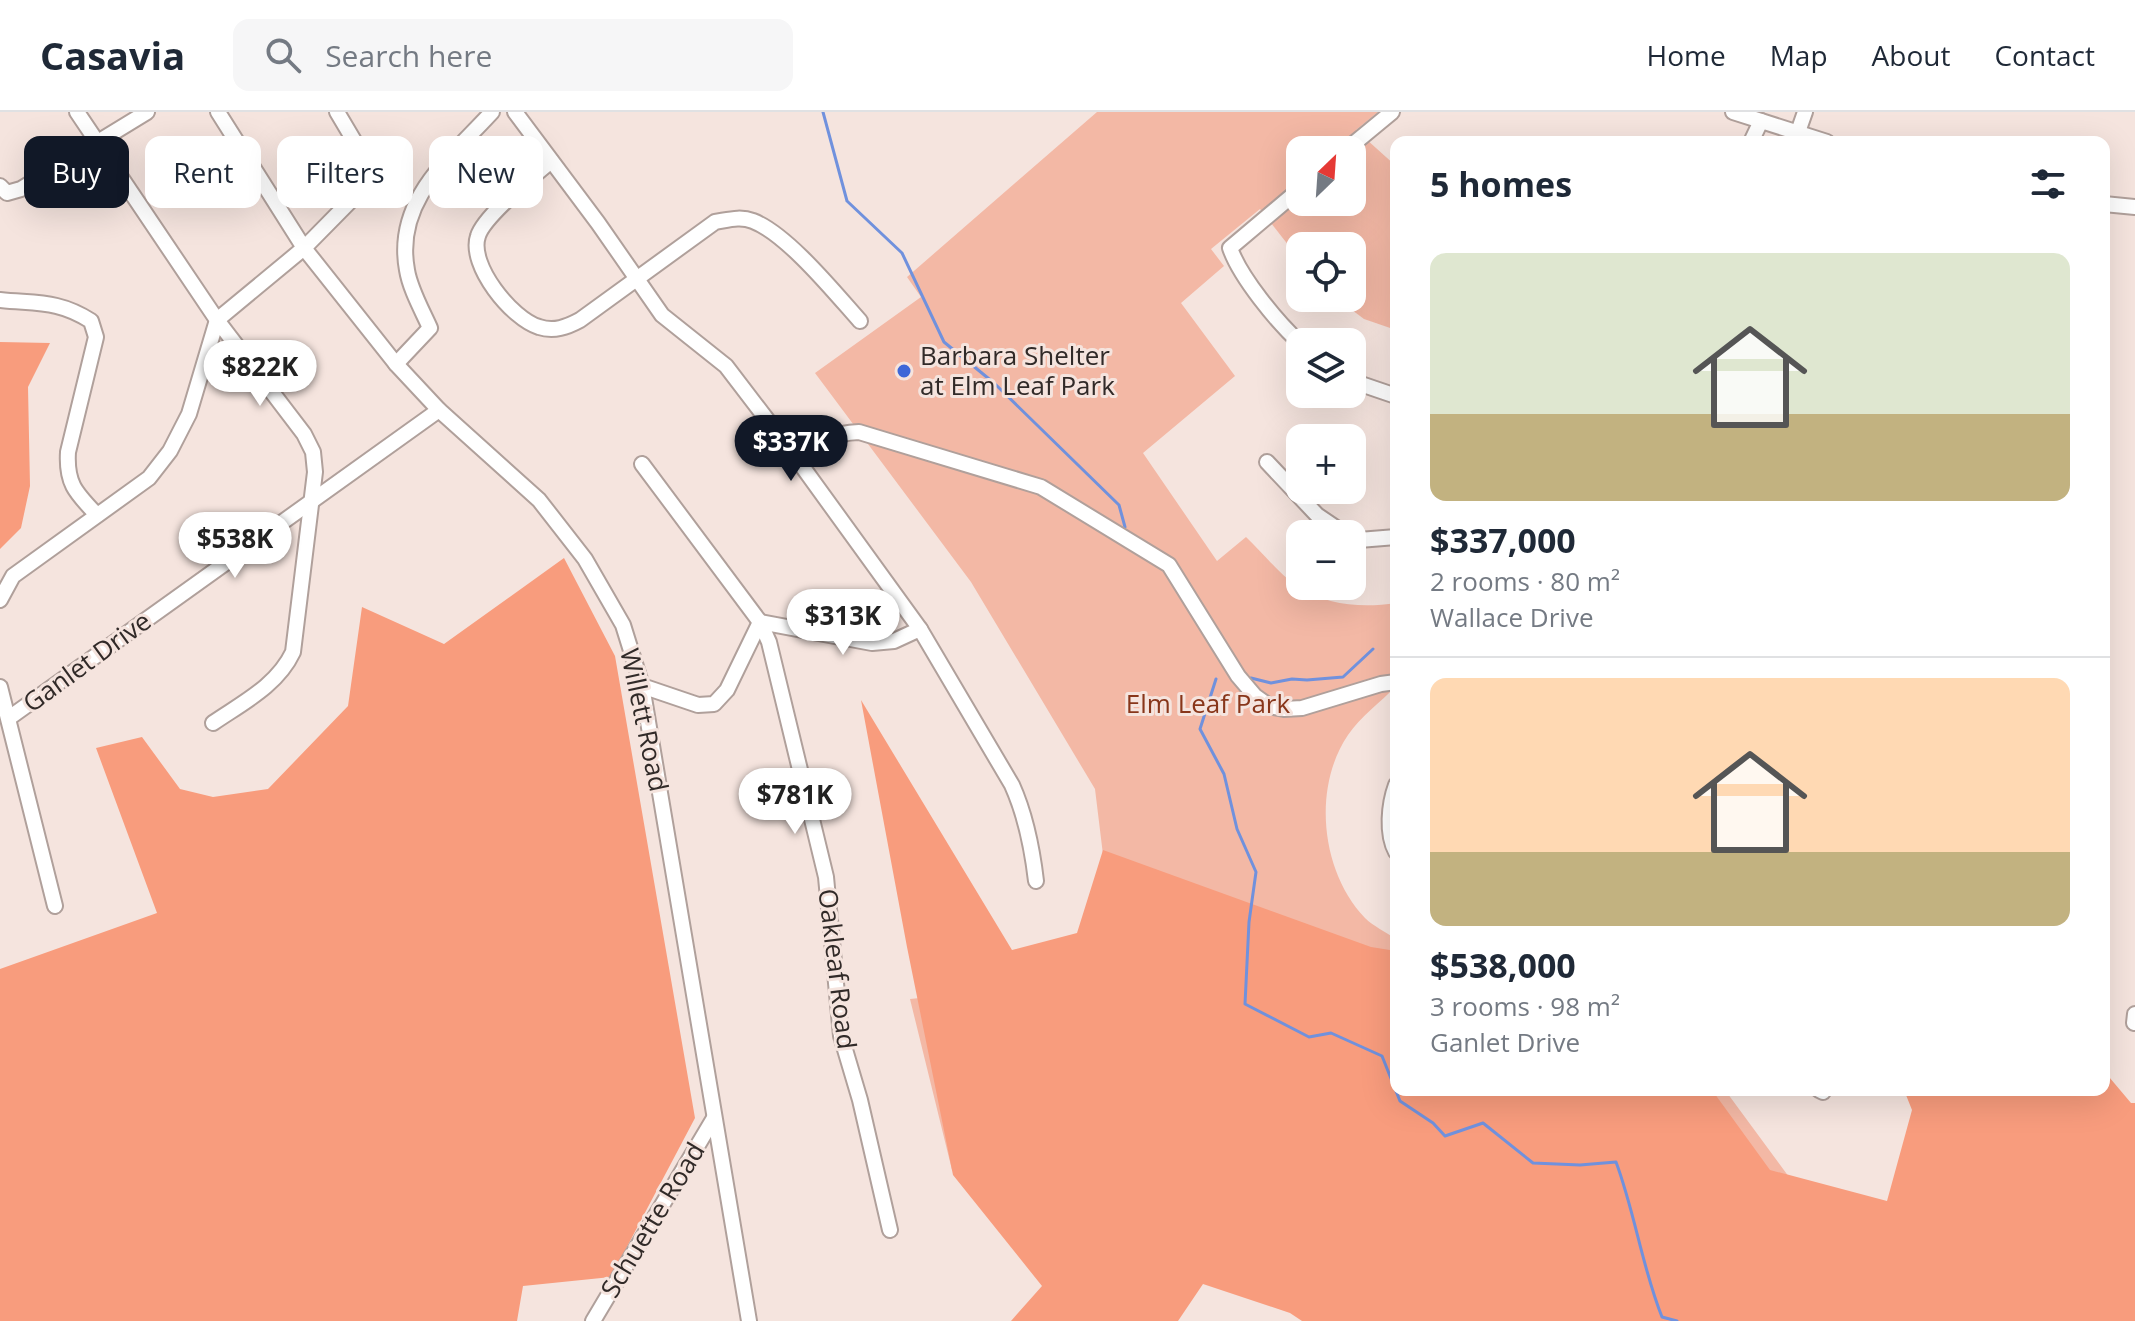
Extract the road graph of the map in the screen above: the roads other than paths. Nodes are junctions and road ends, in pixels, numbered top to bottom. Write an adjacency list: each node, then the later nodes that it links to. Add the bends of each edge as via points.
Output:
1 (77, 112): 12 (street)
2 (147, 112): 13 (street)
3 (218, 112): 24 (street, Willett Road)
4 (337, 112): 24 (street, via 375,176)
5 (492, 112): 30 (street, via 416,199 405,244 407,272 430,328)
6 (515, 112): 17 (street)
7 (1392, 112): 14 (street)
8 (1733, 112): 10 (street)
9 (1805, 112): 11 (street)
10 (1761, 121): 11 (street); 15 (street)
11 (1798, 132): 16 (street)
12 (95, 136)
13 (109, 136)
14 (1363, 136)
15 (1754, 136)
16 (1810, 136)
17 (551, 161): 25 (street); 25 (street, via 486,221 477,236 482,270 509,307 540,328 563,329)
18 (0, 186): 19 (street, via 7,193)
19 (24, 187)
20 (129, 187): 27 (street)
21 (1286, 201): 29 (street, via 1230,248 1236,266)
22 (2110, 205): 23 (street)
23 (2135, 207)
24 (304, 248): 27 (street); 30 (street, Willett Road)
25 (637, 281): 28 (street, via 715,222 738,218 754,221 802,258); 34 (street, via 662,315 726,366)
26 (0, 300): 38 (street, via 54,304 91,321 96,337 67,468 74,490)
27 (217, 320): 37 (street, via 304,434 313,452); 38 (street, via 189,414 170,451 149,478)
28 (860, 321)
29 (1286, 329)
30 (396, 364): 33 (street, Willett Road)
31 (1366, 386): 32 (street)
32 (1390, 394)
33 (439, 410): 37 (street, Ganlet Drive); 46 (street, Willett Road, via 539,500 585,559 623,625)
34 (794, 455): 44 (street); 45 (street, via 836,432 859,432 1041,487 1169,565 1238,676 1269,706 1302,708)
35 (1267, 462): 39 (street)
36 (642, 464): 43 (street, Oakleaf Road)
37 (312, 502): 48 (street, Ganlet Drive); 49 (street, via 293,652 272,682)
38 (97, 515): 42 (street, via 13,576)
39 (1324, 520)
40 (1390, 537): 41 (street)
41 (1366, 539)
42 (0, 600)
43 (760, 622): 44 (street, via 872,643 894,641); 46 (street, via 727,690 714,704 698,705); 53 (street, Oakleaf Road, via 826,877 841,1036)
44 (920, 629): 50 (street, via 1012,785 1031,843)
45 (1390, 683)
46 (642, 686): 52 (street, Willett Road)
47 (0, 687): 48 (street)
48 (9, 718): 51 (street)
49 (213, 723)
50 (1036, 881)
51 (55, 906)
52 (714, 1118): 54 (street, Schuette Road); 55 (street, Willett Road)
53 (890, 1230)
54 (593, 1321)
55 (749, 1321)

